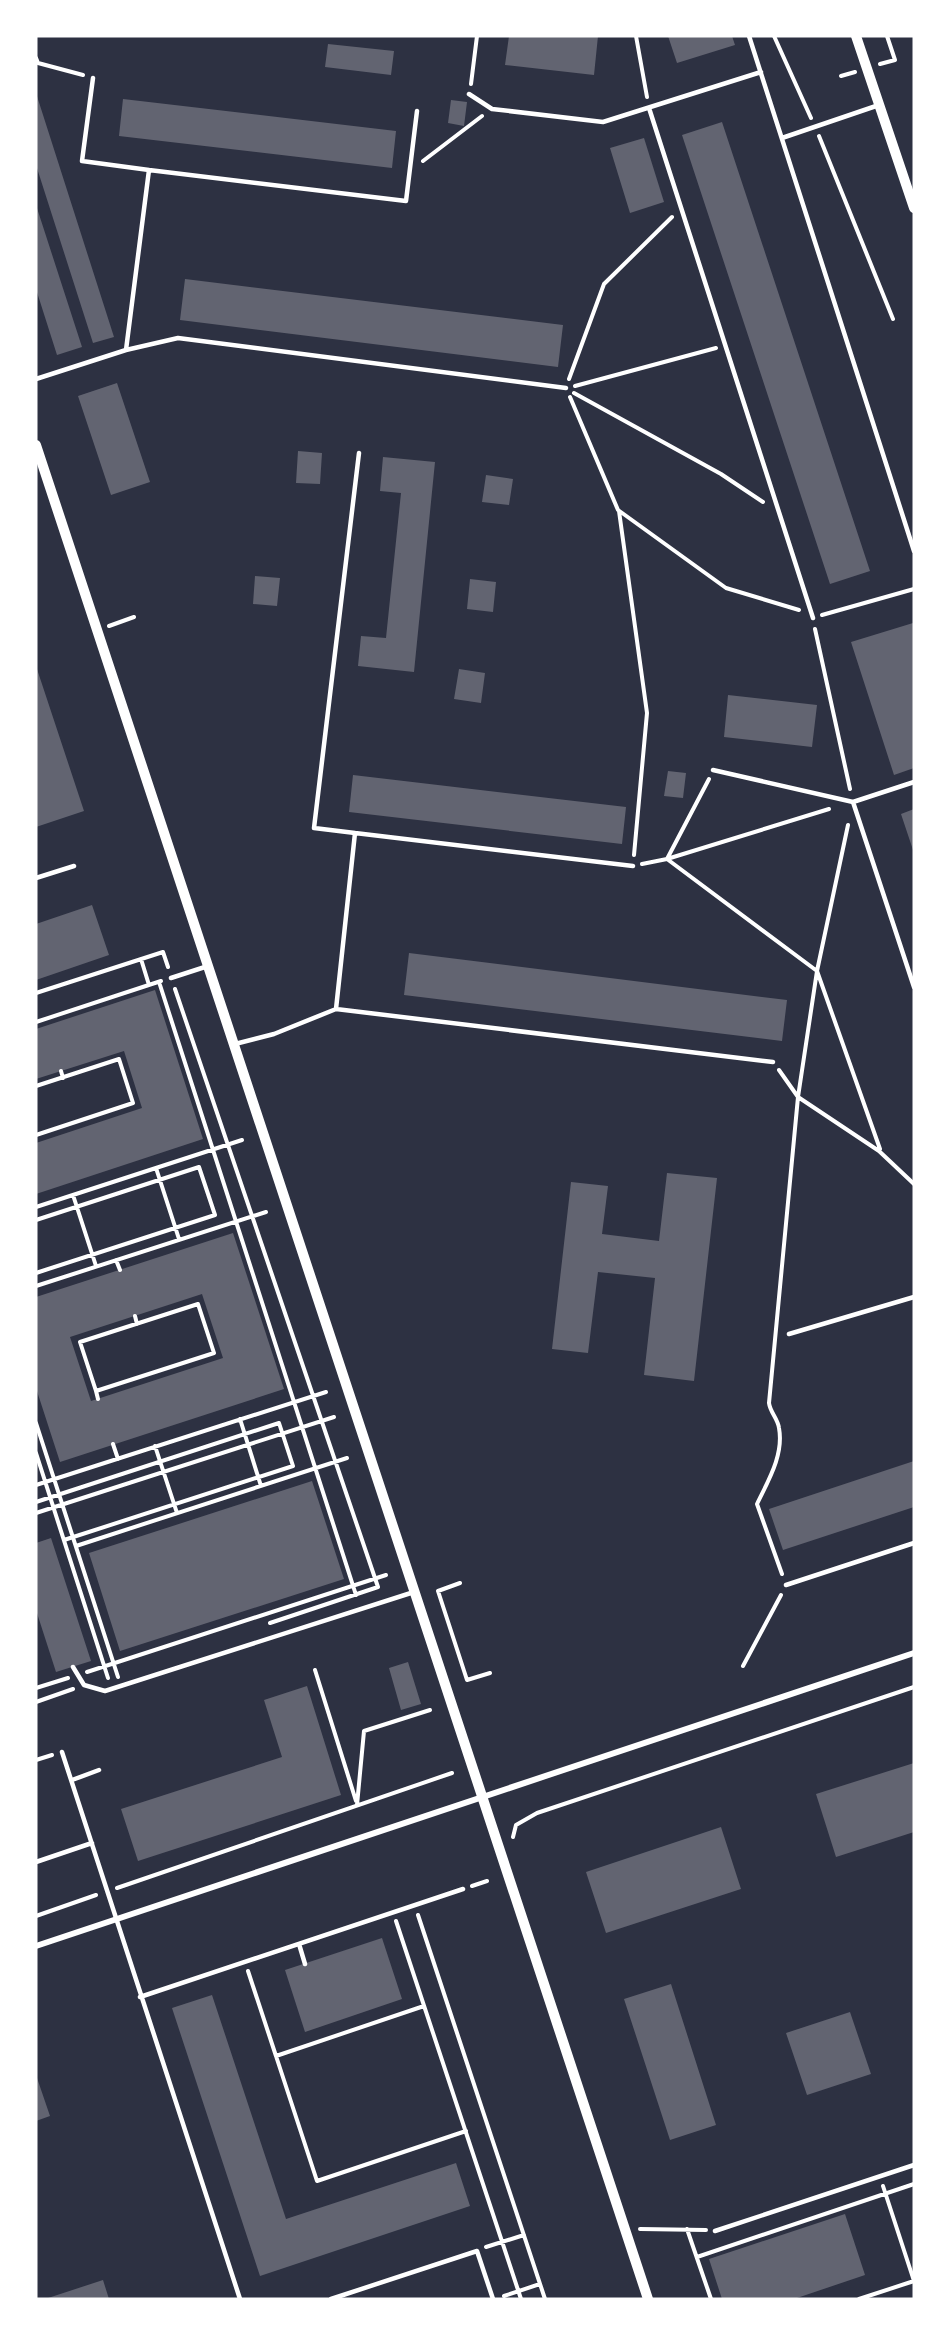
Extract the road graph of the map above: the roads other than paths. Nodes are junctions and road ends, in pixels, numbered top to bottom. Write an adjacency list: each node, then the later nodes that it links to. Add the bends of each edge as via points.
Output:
1 (749, 36): 3 (lane)
2 (856, 36): 6 (street)
3 (761, 72): 7 (lane); 9 (lane)
4 (93, 78): 10 (lane, via 82,161)
5 (469, 94): 7 (lane, via 492,109 603,122)
6 (879, 105): 9 (lane); 11 (street)
7 (649, 108): 18 (lane)
8 (417, 111): 10 (lane, via 406,201)
9 (782, 138): 17 (lane)
10 (149, 170): 12 (lane)
11 (914, 208)
12 (126, 350): 13 (lane); 14 (lane, via 178,338)
13 (36, 379)
14 (566, 388)
15 (36, 446): 26 (street)
16 (359, 453): 22 (lane, via 314,828)
17 (914, 550)
18 (813, 618)
19 (713, 770): 21 (lane)
20 (914, 782): 21 (lane)
21 (853, 802): 28 (lane)
22 (355, 833): 24 (lane); 29 (lane)
23 (75, 866): 25 (lane)
24 (633, 866)
25 (36, 878)
26 (208, 966): 27 (lane); 30 (street)
27 (171, 978)
28 (914, 987)
29 (336, 1009): 30 (lane, via 274,1034); 31 (lane)
30 (235, 1044): 36 (street)
31 (773, 1062)
32 (914, 1297): 33 (lane)
33 (789, 1334)
34 (914, 1543): 35 (lane)
35 (786, 1585)
36 (414, 1592): 38 (lane, via 112,1689 100,1691 84,1685); 42 (street)
37 (914, 1653): 42 (street)
38 (73, 1666)
39 (62, 1752): 41 (lane)
40 (99, 1770): 41 (lane)
41 (72, 1780): 43 (lane)
42 (482, 1799): 46 (street); 56 (street)
43 (92, 1843): 44 (lane); 46 (lane)
44 (36, 1862)
45 (463, 1889): 47 (lane)
46 (118, 1919): 48 (street); 50 (lane)
47 (299, 1944): 49 (lane); 50 (lane)
48 (36, 1946)
49 (305, 1964)
50 (140, 1997): 53 (lane)
51 (914, 2165): 52 (lane)
52 (715, 2231)
53 (240, 2299)
54 (331, 2299): 55 (lane, via 477,2250)
55 (493, 2299)
56 (648, 2299)

